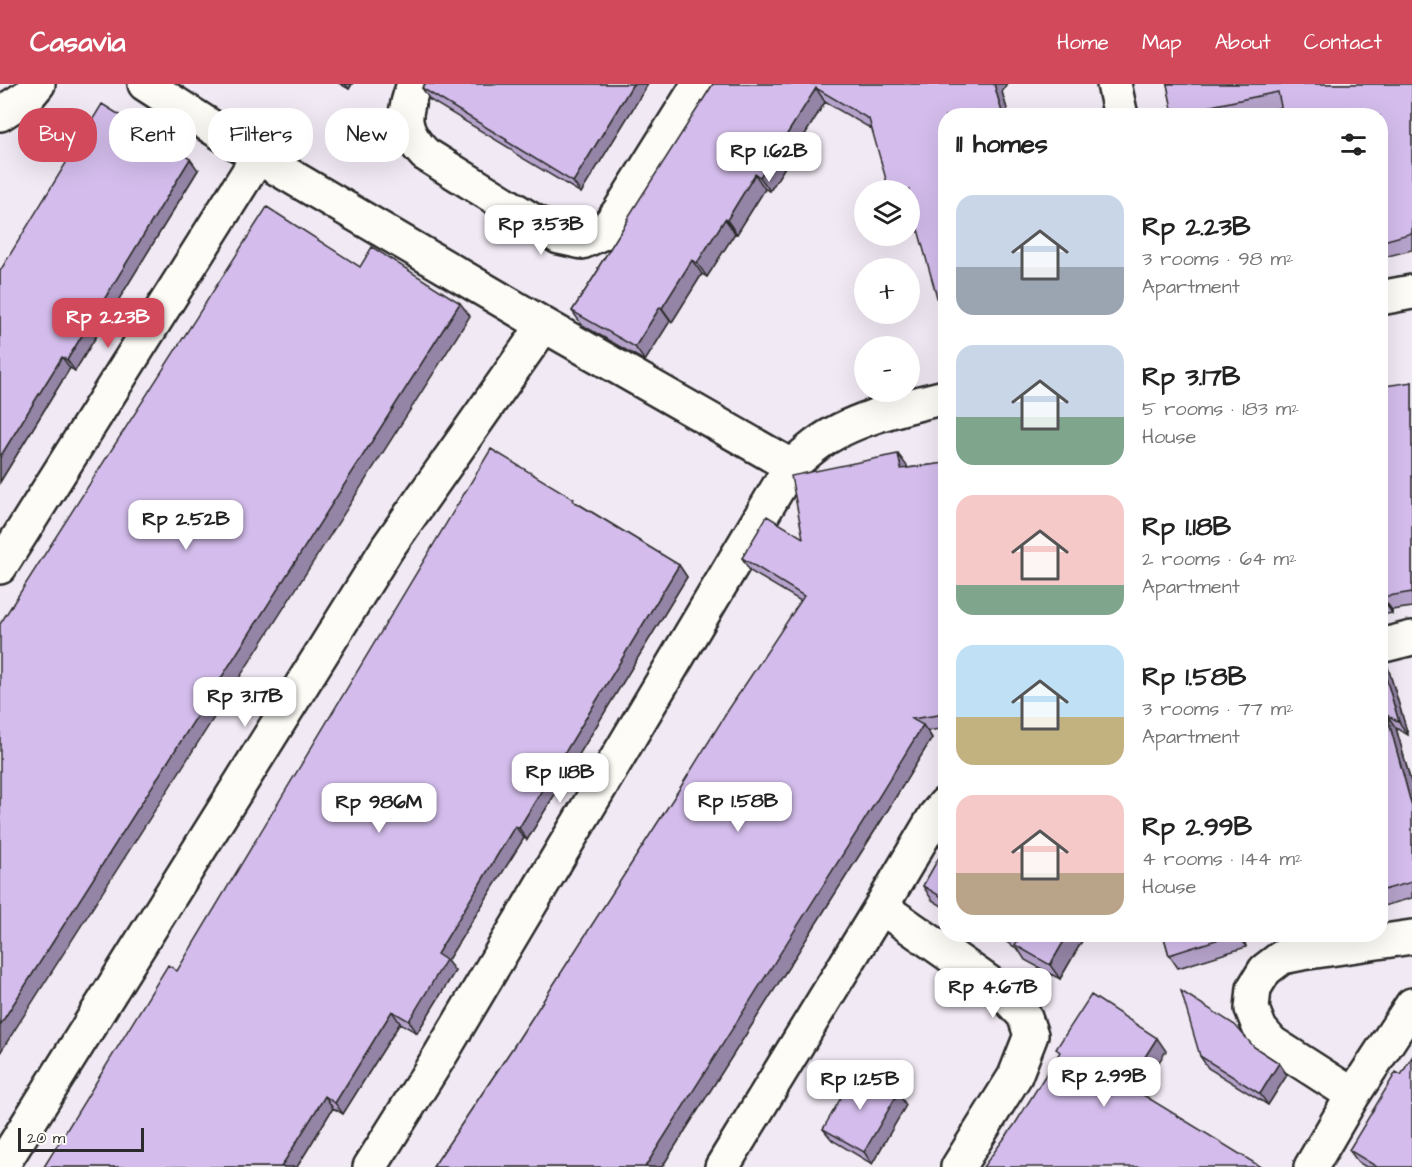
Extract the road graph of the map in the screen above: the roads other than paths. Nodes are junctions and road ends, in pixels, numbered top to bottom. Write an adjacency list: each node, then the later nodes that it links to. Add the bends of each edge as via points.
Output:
1 (38, 84): 7 (street, via 28,96)
2 (145, 84): 8 (street)
3 (414, 84): 4 (street, via 405,111 407,130 425,154 560,237 582,242 604,232 619,212)
4 (699, 84)
5 (1114, 84): 6 (street)
6 (1119, 108)
7 (0, 114)
8 (208, 125)
9 (255, 162): 16 (street)
10 (265, 162): 13 (street)
11 (1412, 292): 12 (street)
12 (1388, 296)
13 (544, 325): 15 (street); 26 (street, via 388,547)
14 (938, 399): 15 (street, via 842,429)
15 (791, 466): 27 (street)
16 (0, 567)
17 (1412, 638): 18 (street)
18 (1388, 644)
19 (938, 812): 20 (street)
20 (881, 907): 28 (street); 29 (street, via 1001,991 1024,1015 1031,1035 1016,1076)
21 (1412, 937): 22 (street)
22 (1388, 940)
23 (1378, 942): 25 (street, via 1282,957 1265,970 1254,988 1252,1009 1260,1029 1272,1043)
24 (1412, 1005): 25 (street)
25 (1353, 1095): 30 (street)
26 (1, 1167)
27 (370, 1167)
28 (722, 1167)
29 (958, 1167)
30 (1311, 1167)

